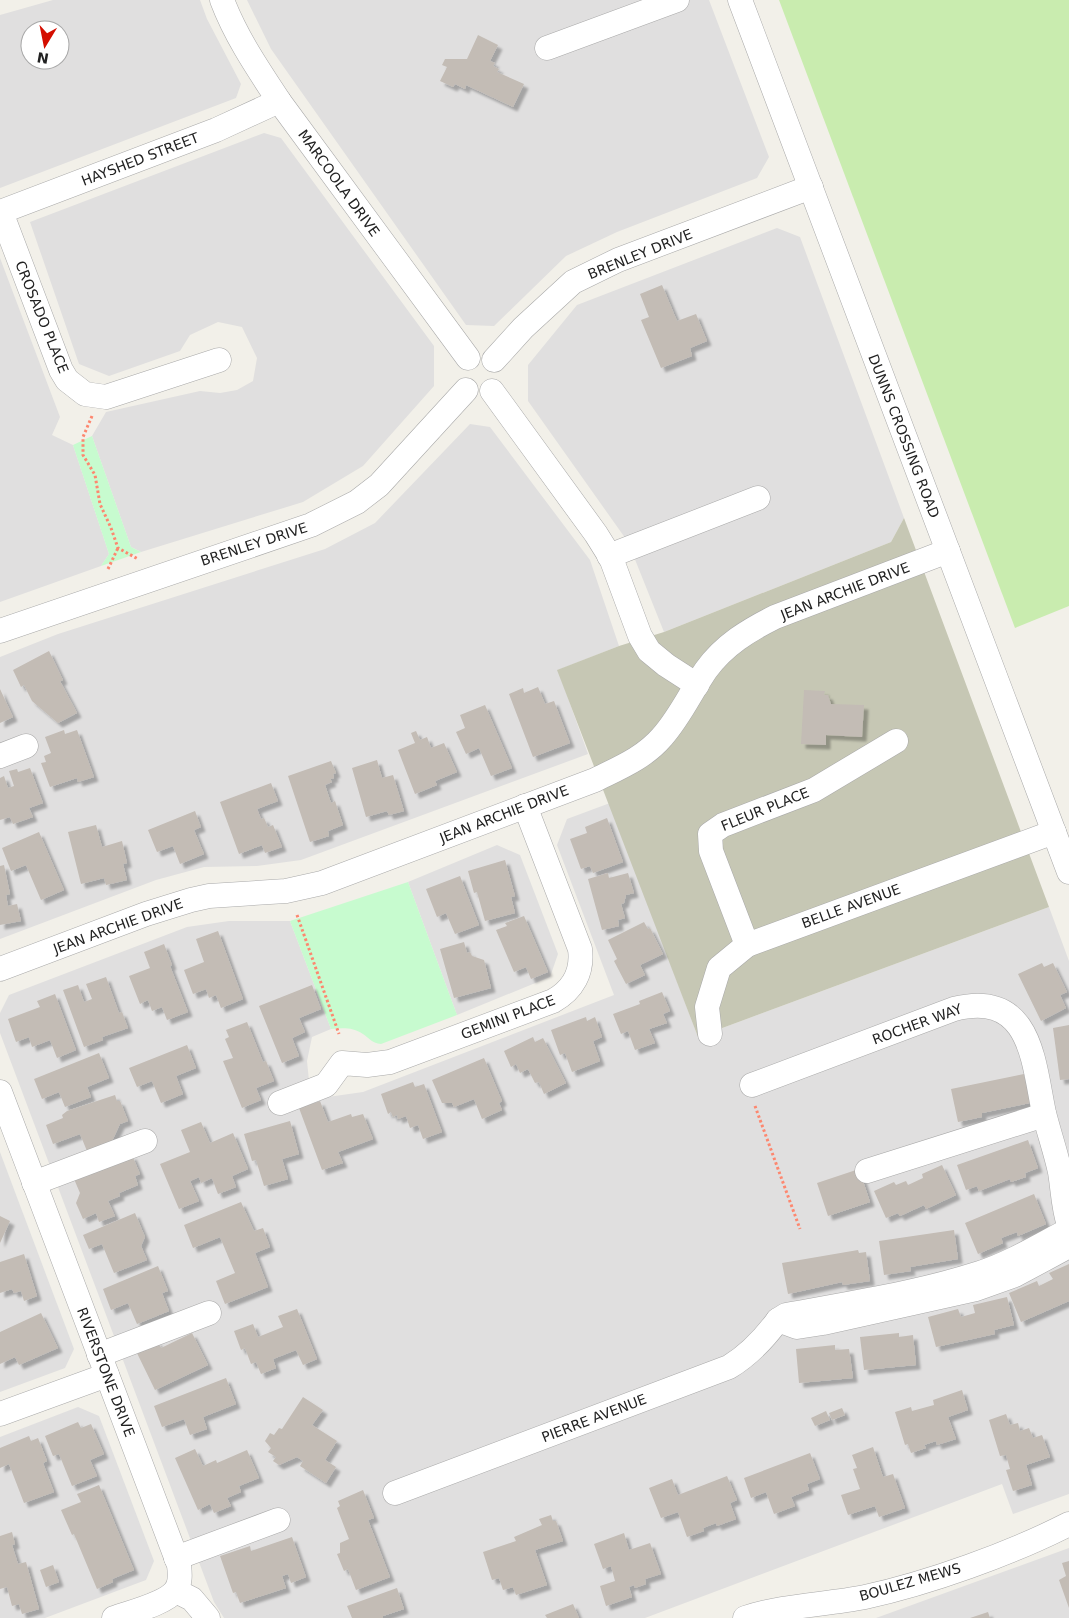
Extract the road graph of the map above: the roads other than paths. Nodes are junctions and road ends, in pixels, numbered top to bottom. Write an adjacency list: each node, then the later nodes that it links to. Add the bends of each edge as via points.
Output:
1 (222, 0): 5 (street, MARCOOLA DRIVE, via 251,58)
2 (677, 0): 4 (street)
3 (740, 0): 6 (street, DUNNS CROSSING ROAD)
4 (547, 48)
5 (279, 101): 7 (street, HAYSHED STREET, via 216,130); 8 (street, MARCOOLA DRIVE)
6 (811, 187): 10 (street, BRENLEY DRIVE, via 618,260 573,282); 14 (street, DUNNS CROSSING ROAD)
7 (0, 212): 9 (street, CROSADO PLACE, via 61,370 75,388 85,394 106,397)
8 (468, 358): 10 (street, via 484,355); 11 (street, via 460,374)
9 (219, 360)
10 (494, 360): 12 (street, via 500,376)
11 (466, 390): 12 (street, via 479,395); 16 (street, BRENLEY DRIVE, via 379,485 336,514)
12 (492, 391): 15 (street)
13 (758, 498): 15 (street)
14 (948, 551): 17 (street, JEAN ARCHIE DRIVE, via 752,628 727,647); 22 (street, DUNNS CROSSING ROAD)
15 (609, 556): 17 (street, via 649,651)
16 (0, 631)
17 (697, 685): 21 (street, JEAN ARCHIE DRIVE, via 677,719 649,750 595,780)
18 (896, 741): 24 (street, FLEUR PLACE, via 814,790 723,825 710,834 710,851)
19 (26, 746): 20 (street)
20 (0, 756)
21 (525, 806): 25 (street, JEAN ARCHIE DRIVE, via 322,883 286,891 191,900); 29 (street, GEMINI PLACE, via 580,949 580,970 570,989 553,1000 390,1062 367,1066 342,1063 326,1085)
22 (1054, 832): 23 (street, DUNNS CROSSING ROAD); 24 (street, BELLE AVENUE)
23 (1069, 872)
24 (747, 945): 26 (street, BELLE AVENUE, via 719,968 707,1007)
25 (0, 969)
26 (710, 1034)
27 (0, 1092): 33 (street, RIVERSTONE DRIVE)
28 (754, 1096): 30 (street, ROCHER WAY, via 954,1009 973,1004 1004,1012 1026,1037 1038,1073)
29 (280, 1103)
30 (1044, 1115): 32 (street); 34 (street, ROCHER WAY, via 1060,1171)
31 (145, 1141): 33 (street)
32 (867, 1171)
33 (34, 1183): 39 (street, RIVERSTONE DRIVE)
34 (1069, 1225)
35 (1069, 1230): 38 (street, via 979,1273 786,1315)
36 (1069, 1246): 38 (street, via 1015,1275 976,1289 823,1323 797,1327)
37 (209, 1313): 39 (street)
38 (778, 1320): 41 (street, PIERRE AVENUE, via 743,1359 729,1367)
39 (103, 1365): 40 (street); 44 (street, RIVERSTONE DRIVE)
40 (0, 1414)
41 (395, 1494)
42 (278, 1520): 44 (street)
43 (1069, 1524): 48 (street, BOULEZ MEWS, via 905,1587)
44 (176, 1558): 45 (street, RIVERSTONE DRIVE, via 180,1578)
45 (176, 1591): 46 (street, via 163,1600); 47 (street, via 192,1599)
46 (114, 1618)
47 (208, 1618)
48 (745, 1618)

